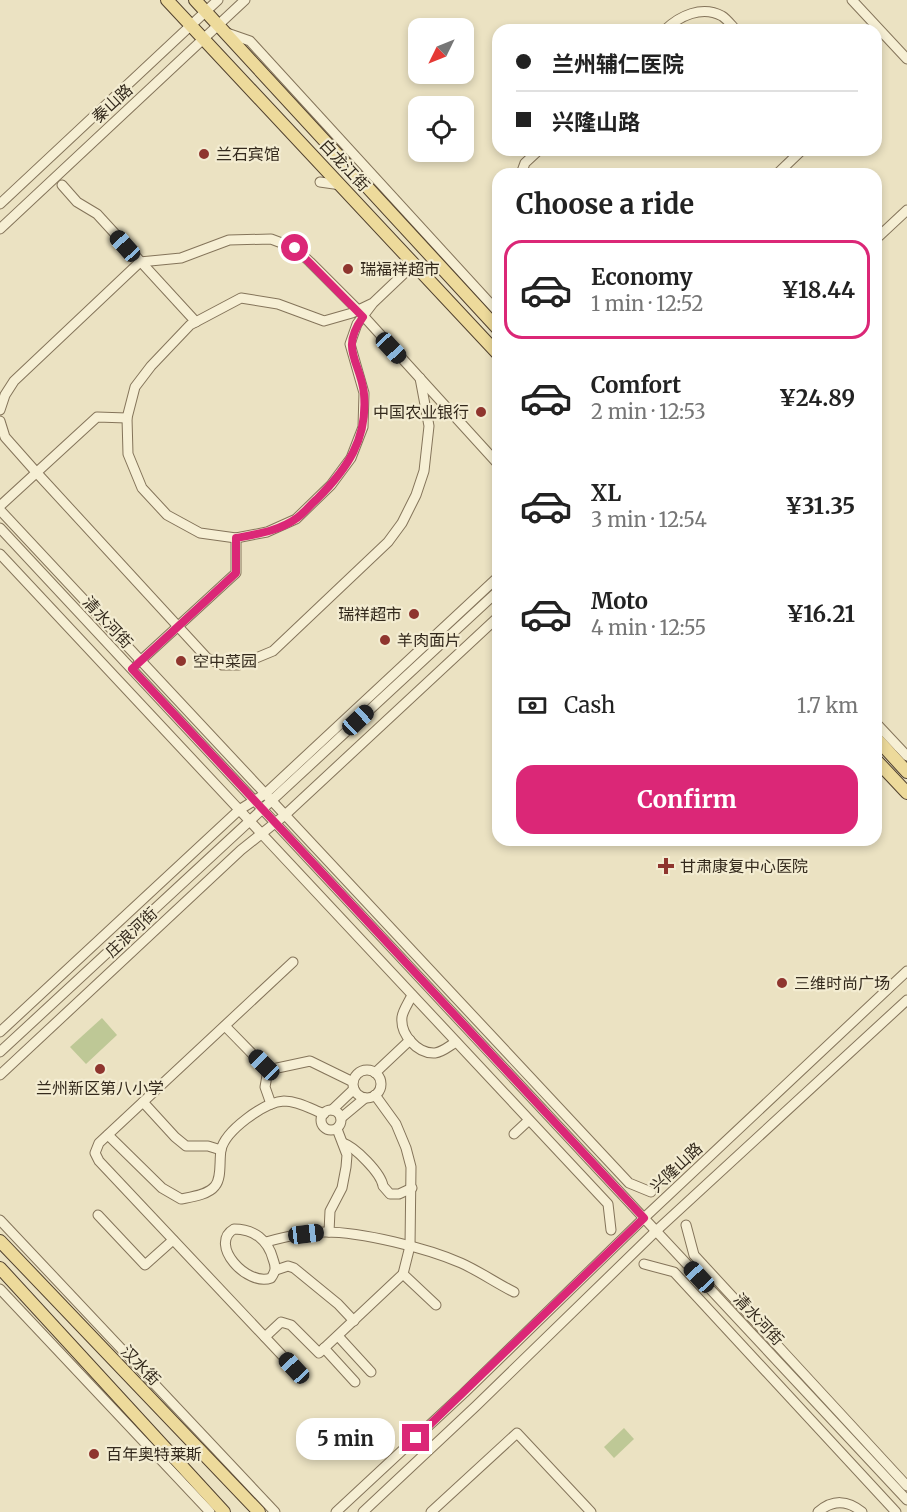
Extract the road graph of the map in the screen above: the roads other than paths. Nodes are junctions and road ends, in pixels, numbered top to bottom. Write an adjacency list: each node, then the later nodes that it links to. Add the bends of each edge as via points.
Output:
1 (167, 0): 10 (main road, 白龙江街)
2 (196, 0): 6 (main road, 白龙江街)
3 (218, 0): 6 (street, 秦山路)
4 (245, 0): 11 (street, 秦山路)
5 (852, 0): 9 (street)
6 (206, 11): 10 (street, 秦山路); 11 (main road, 白龙江街)
7 (671, 24): 8 (street, via 688,14 707,12 723,16)
8 (730, 24)
9 (874, 24)
10 (191, 25): 13 (main road, 白龙江街); 15 (street, 秦山路)
11 (223, 29): 13 (street, 秦山路); 30 (street, 白龙江街, via 250,41); 33 (main road, 白龙江街)
12 (882, 32): 14 (street)
13 (203, 39): 16 (street, 秦山路); 23 (main road, 白龙江街)
14 (907, 59)
15 (147, 66): 16 (street); 24 (street, 秦山路)
16 (159, 80): 26 (street, 秦山路)
17 (533, 156): 19 (street)
18 (796, 156): 20 (street)
19 (523, 168)
20 (783, 168)
21 (320, 182): 23 (street)
22 (62, 185): 28 (street, via 77,202 97,214)
23 (341, 185): 29 (main road, 白龙江街)
24 (0, 204)
25 (907, 210): 27 (street)
26 (0, 229)
27 (882, 233)
28 (140, 262): 31 (street, via 181,258 229,240 271,239 295,248); 32 (street); 36 (street, via 14,381)
29 (414, 264): 31 (street); 34 (main road, 白龙江街)
30 (492, 304)
31 (361, 314): 32 (street, via 324,321 278,304 241,298); 35 (street); 43 (street, via 350,344 364,393 363,427 351,458 331,485 296,519 267,532)
32 (196, 322): 37 (street, via 135,387)
33 (492, 322)
34 (492, 348)
35 (420, 378): 39 (street); 51 (street, via 429,426 424,471 388,542 273,651 254,659 239,665 217,663)
36 (0, 410)
37 (127, 418): 40 (street, via 97,417); 43 (street, via 128,454 142,488 167,515 200,532)
38 (0, 421): 40 (street, via 5,437)
39 (492, 457)
40 (36, 472): 41 (street); 51 (street)
41 (0, 508): 46 (street)
42 (0, 528): 47 (street, 清水河街)
43 (236, 538): 51 (street, via 236,573)
44 (0, 554): 49 (street)
45 (492, 583): 61 (street)
46 (70, 585): 47 (street); 52 (street)
47 (61, 594): 49 (street); 53 (street, 清水河街)
48 (492, 596): 61 (street)
49 (48, 606): 64 (street)
50 (492, 624): 65 (street, 庄浪河街)
51 (177, 627): 52 (street)
52 (141, 661): 53 (street); 61 (street)
53 (132, 669): 62 (street, 清水河街)
54 (882, 729): 57 (street)
55 (882, 743): 57 (street)
56 (882, 745): 59 (main road)
57 (904, 753)
58 (882, 766): 60 (main road)
59 (907, 772)
60 (907, 793)
61 (268, 797): 62 (street); 63 (street); 65 (street)
62 (254, 800): 63 (street, 清水河街); 64 (street)
63 (262, 809): 66 (street); 67 (street, 清水河街)
64 (238, 810): 66 (street); 70 (street)
65 (285, 815): 67 (street, 庄浪河街); 101 (street, via 629,1183)
66 (249, 821): 68 (street); 69 (street)
67 (275, 823): 68 (street, 庄浪河街); 103 (street, 清水河街)
68 (261, 834): 71 (street, 庄浪河街); 77 (street)
69 (207, 860): 70 (street); 72 (street)
70 (182, 863): 73 (street)
71 (218, 872): 72 (street); 86 (street, 庄浪河街)
72 (190, 876): 74 (street)
73 (126, 915): 74 (street); 80 (street)
74 (113, 946): 83 (street)
75 (293, 963): 79 (street)
76 (907, 971): 103 (street, 兴隆山路)
77 (412, 995): 81 (street, via 402,1015 402,1027); 82 (street)
78 (907, 1000): 107 (street, 兴隆山路)
79 (225, 1026): 84 (street); 90 (street)
80 (0, 1032)
81 (410, 1040): 82 (street, via 422,1050 434,1053); 85 (street)
82 (456, 1042): 94 (street)
83 (0, 1052)
84 (268, 1070): 87 (street, via 310,1061); 91 (street, via 265,1087)
85 (375, 1073): 87 (street, via 362,1071); 88 (street, via 381,1082)
86 (0, 1074)
87 (353, 1085): 89 (street, via 358,1095); 92 (street)
88 (375, 1095): 89 (street); 100 (street, via 396,1124 406,1148)
89 (365, 1098): 93 (street)
90 (143, 1102): 97 (street); 99 (street, via 186,1146)
91 (271, 1104): 92 (street, via 291,1102); 99 (street, via 232,1131)
92 (328, 1112): 93 (street, via 338,1113); 95 (street, via 321,1123 330,1131)
93 (341, 1118): 95 (street)
94 (529, 1120): 96 (street); 106 (street, via 608,1204)
95 (337, 1129): 98 (street)
96 (514, 1134)
97 (108, 1135): 99 (street, via 162,1188 181,1199 213,1190); 109 (street, via 97,1146 97,1159)
98 (343, 1143): 100 (street, via 351,1146 376,1172 390,1194); 108 (street, via 347,1155 345,1177 330,1211)
99 (221, 1150)
100 (412, 1188): 112 (street)
101 (651, 1192)
102 (98, 1215): 109 (street, via 145,1266)
103 (644, 1218): 107 (street, 清水河街); 137 (street, 兴隆山路)
104 (0, 1220): 122 (street)
105 (686, 1225): 131 (street, via 694,1255)
106 (611, 1230)
107 (656, 1231): 132 (street, 清水河街); 138 (street, 兴隆山路)
108 (329, 1232): 111 (street); 112 (street)
109 (173, 1240): 124 (street)
110 (0, 1241): 121 (main road, 汉水街)
111 (266, 1242): 115 (street); 115 (street, via 236,1229 229,1232 226,1240 230,1258 243,1272 266,1280)
112 (410, 1246): 116 (street); 118 (street, via 461,1263)
113 (644, 1264): 143 (street, via 674,1272)
114 (0, 1268): 130 (main road)
115 (276, 1270): 120 (street, via 294,1268)
116 (403, 1274): 119 (street); 120 (street)
117 (0, 1289): 128 (street)
118 (514, 1292)
119 (436, 1305)
120 (354, 1321): 123 (street)
121 (86, 1331): 122 (street); 135 (main road, 汉水街)
122 (106, 1332): 136 (street)
123 (338, 1336): 125 (street); 127 (street)
124 (265, 1337): 125 (street, via 281,1322 291,1325 319,1353); 126 (street)
125 (324, 1348): 129 (street)
126 (294, 1368)
127 (371, 1372)
128 (87, 1381): 130 (street); 133 (street)
129 (356, 1382)
130 (110, 1388): 134 (main road)
131 (907, 1486)
132 (907, 1500)
133 (210, 1512)
134 (224, 1512)
135 (259, 1512)
136 (275, 1512)
137 (336, 1512)
138 (363, 1512)
139 (431, 1512): 140 (street, via 517,1432)
140 (591, 1512)
141 (818, 1512): 142 (street, via 837,1502)
142 (862, 1512)
143 (896, 1512)

